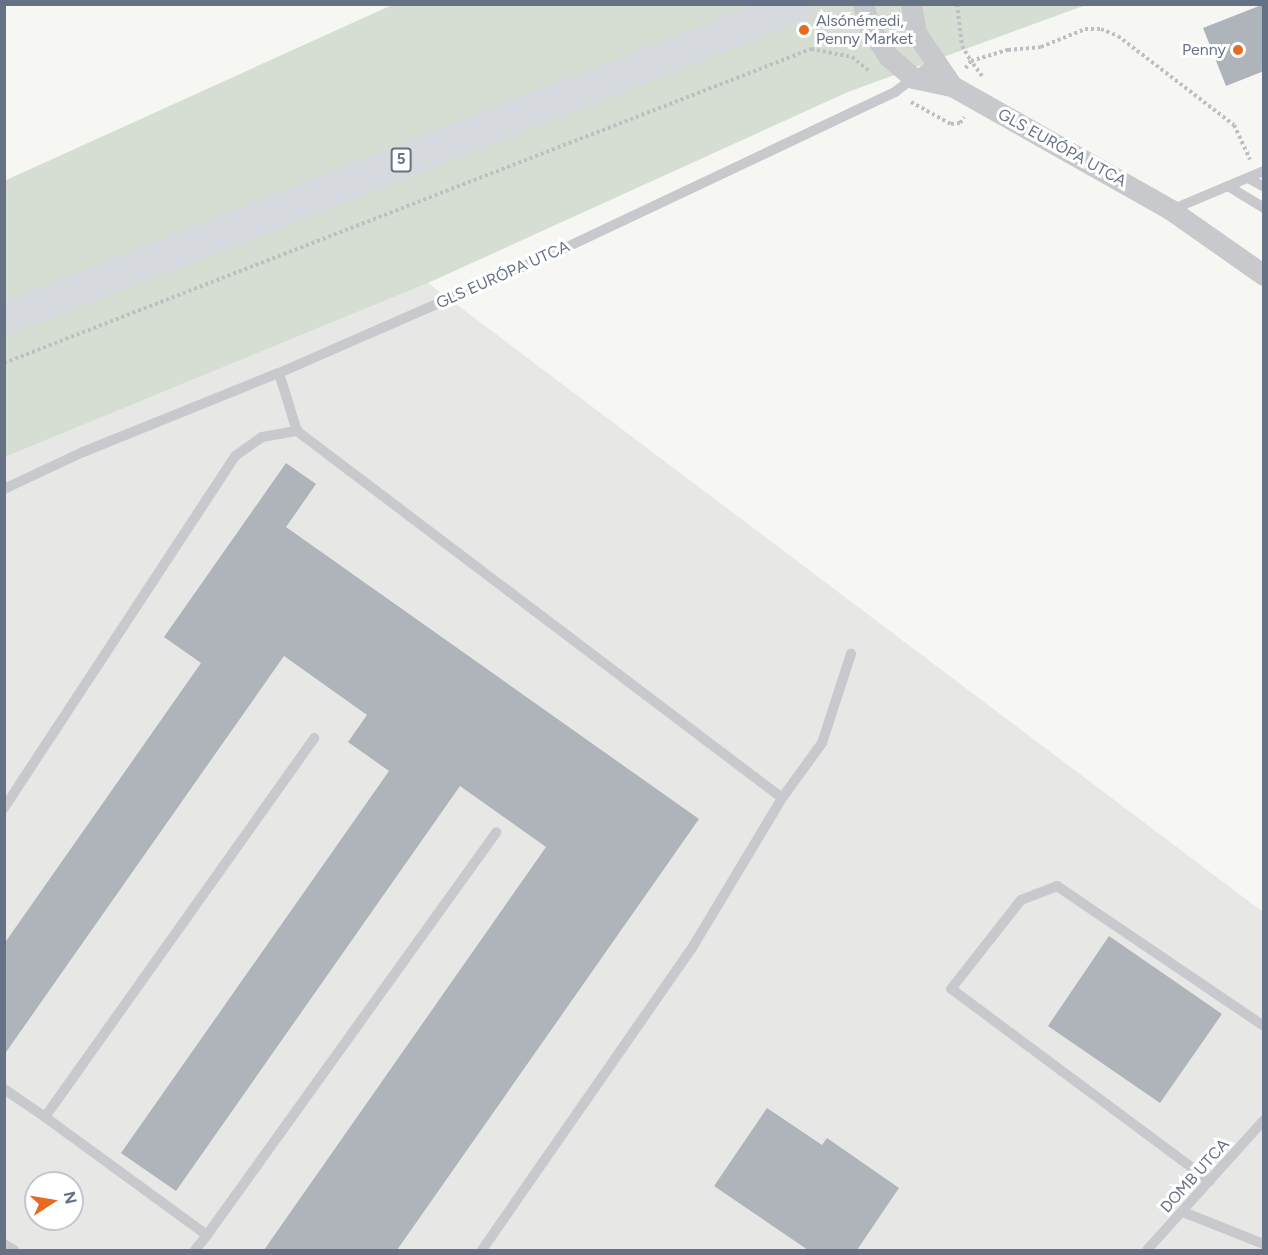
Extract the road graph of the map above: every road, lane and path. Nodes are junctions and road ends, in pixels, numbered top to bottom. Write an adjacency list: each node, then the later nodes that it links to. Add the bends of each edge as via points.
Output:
1 (798, 4): 17 (main road, 5)
2 (863, 4): 7 (street, GLS EURÓPA UTCA, via 870,28 888,56)
3 (911, 4): 6 (street, GLS EURÓPA UTCA, via 916,33)
4 (957, 4): 5 (path, via 962,46)
5 (972, 61): 8 (path); 9 (path); 11 (path, via 1008,50 1041,46 1085,29 1101,29 1118,36 1234,125)
6 (933, 63): 7 (lane, GLS EURÓPA UTCA); 8 (street, GLS EURÓPA UTCA)
7 (913, 78): 8 (street, GLS EURÓPA UTCA); 10 (lane, GLS EURÓPA UTCA)
8 (952, 86): 9 (street, GLS EURÓPA UTCA)
9 (981, 91): 10 (path, via 960,123 951,124); 15 (street, GLS EURÓPA UTCA)
10 (895, 92): 18 (path, via 852,57 811,49); 19 (lane, GLS EURÓPA UTCA, via 565,248)
11 (1256, 174): 12 (lane); 13 (lane)
12 (1228, 186): 14 (lane); 15 (lane)
13 (1263, 187)
14 (1263, 208)
15 (1171, 210): 16 (street, GLS EURÓPA UTCA)
16 (1263, 275)
17 (4, 319)
18 (4, 363)
19 (279, 373): 20 (lane); 21 (lane, GLS EURÓPA UTCA, via 83,452)
20 (297, 431): 24 (lane); 25 (lane, via 262,436 235,456)
21 (4, 489)
22 (851, 654): 24 (lane, via 822,743)
23 (315, 738): 29 (lane)
24 (782, 798): 38 (lane, via 692,948)
25 (4, 808)
26 (497, 832): 33 (lane)
27 (1263, 1026): 31 (lane, via 1057,886 1021,900 951,989)
28 (4, 1089): 29 (lane)
29 (45, 1117): 33 (lane)
30 (1263, 1120): 31 (lane, DOMB UTCA)
31 (1210, 1181): 32 (lane, DOMB UTCA)
32 (1184, 1212): 35 (lane); 39 (lane, DOMB UTCA)
33 (207, 1235): 37 (lane)
34 (4, 1244): 36 (lane)
35 (1263, 1244)
36 (14, 1251)
37 (195, 1251)
38 (483, 1251)
39 (1147, 1251)

